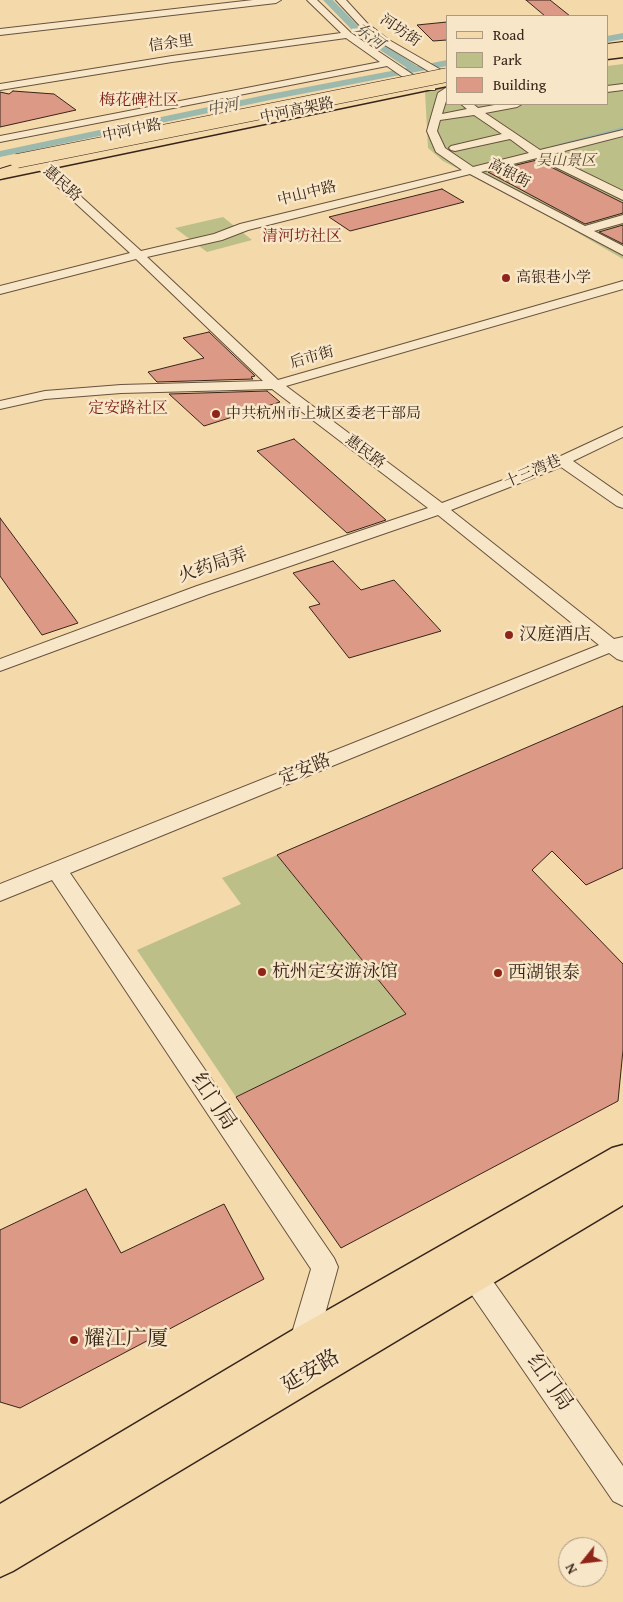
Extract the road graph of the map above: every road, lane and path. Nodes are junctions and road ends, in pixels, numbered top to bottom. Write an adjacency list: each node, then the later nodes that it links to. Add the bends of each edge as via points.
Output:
1 (276, 0): 4 (street)
2 (312, 0): 5 (street, 河坊街)
3 (341, 0): 14 (street, 河坊街, via 364,25)
4 (0, 32)
5 (348, 35): 12 (street, 河坊街); 16 (street, 信余里, via 172,58)
6 (623, 43): 7 (highway)
7 (608, 46)
8 (623, 51): 9 (highway)
9 (608, 55)
10 (608, 55): 11 (highway)
11 (623, 56)
12 (389, 64): 13 (street, 河坊街); 25 (street, 中河中路)
13 (408, 76): 14 (main road, 中河中路); 15 (street, 河坊街); 28 (main road, 中河中路)
14 (445, 81): 15 (main road, 中河中路); 22 (street, 高银街); 28 (highway, 中河高架路)
15 (426, 86): 28 (main road, 中河中路)
16 (0, 87)
17 (623, 87): 18 (street)
18 (608, 89)
19 (468, 105): 21 (street)
20 (511, 105): 21 (street)
21 (477, 111): 22 (street); 24 (street)
22 (436, 118): 30 (street, 高银街, via 432,130 440,150)
23 (623, 133): 27 (street, 中山中路)
24 (513, 136): 26 (street); 27 (street)
25 (0, 138)
26 (455, 148)
27 (537, 153): 30 (street, 中山中路); 32 (street)
28 (28, 162): 29 (highway, 中河高架路); 31 (highway); 36 (street, 惠民路)
29 (0, 163)
30 (470, 170): 34 (street, 高银街); 36 (street, 中山中路, via 244,226 218,237)
31 (0, 174)
32 (623, 196)
33 (623, 219): 34 (street)
34 (584, 230): 35 (street, 高银街)
35 (623, 251)
36 (138, 254): 38 (street, 中山中路); 39 (street, 惠民路)
37 (623, 284): 39 (street, 后市街)
38 (0, 290)
39 (275, 385): 40 (street, 后市街, via 121,389 45,395); 44 (street, 惠民路)
40 (0, 405)
41 (623, 431): 42 (street, 十三湾巷)
42 (562, 460): 43 (street); 44 (street, 十三湾巷)
43 (623, 503)
44 (440, 509): 45 (street, 惠民路); 46 (street, 火药局弄, via 195,593)
45 (619, 648): 47 (street, 定安路)
46 (0, 665)
47 (57, 871): 48 (street, 定安路); 52 (street, 红门局, via 325,1267)
48 (0, 894)
49 (623, 1158): 52 (main road, 延安路)
50 (623, 1188): 51 (main road, 延安路)
51 (474, 1276): 53 (street, 红门局); 55 (main road, 延安路)
52 (303, 1343): 54 (main road, 延安路)
53 (623, 1491)
54 (0, 1525)
55 (0, 1558)

